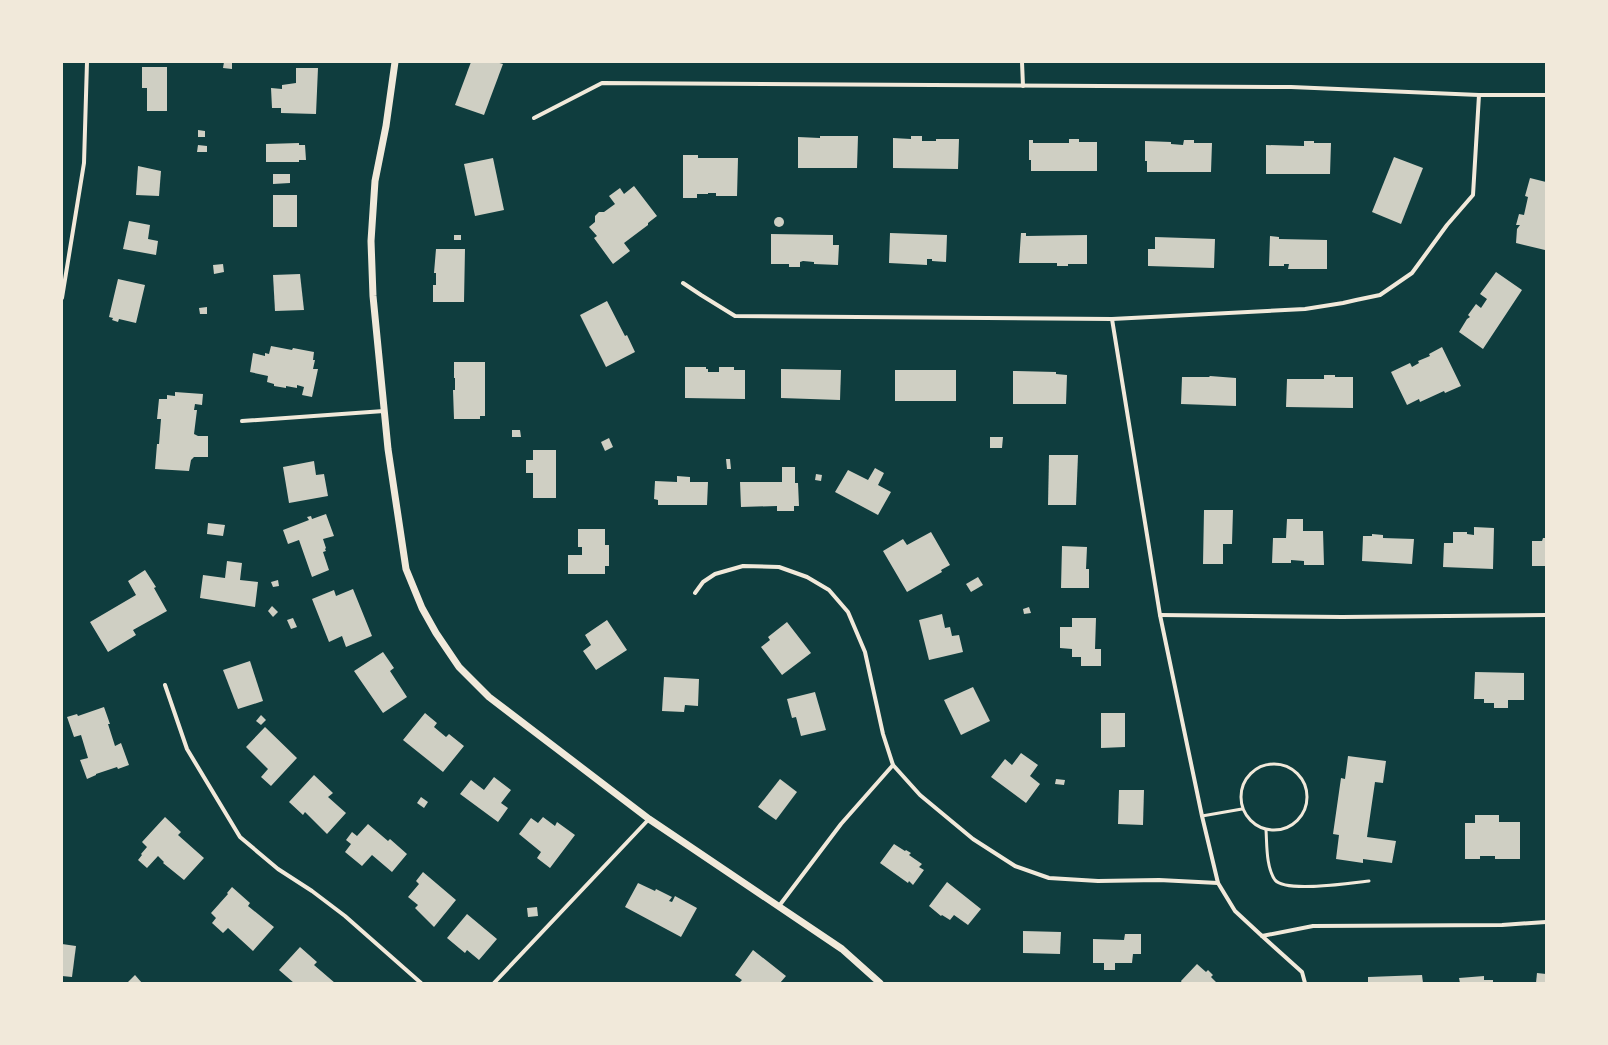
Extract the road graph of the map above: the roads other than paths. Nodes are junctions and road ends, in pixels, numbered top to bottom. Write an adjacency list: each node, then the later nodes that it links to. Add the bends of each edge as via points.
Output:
1 (87, 62): 9 (street, via 84,163)
2 (395, 62): 11 (street, via 375,180 371,241 373,296)
3 (1022, 62): 4 (street)
4 (1023, 86): 6 (street, via 1291,87); 7 (street, via 602,83)
5 (1546, 94): 6 (street)
6 (1479, 95): 10 (street, via 1473,195 1447,224 1412,273 1380,295 1305,310)
7 (534, 118)
8 (683, 283): 10 (street, via 735,316)
9 (62, 298)
10 (1112, 318): 14 (street)
11 (384, 411): 12 (street); 20 (street, via 406,569 422,608 436,633 459,667 489,697)
12 (242, 421)
13 (695, 593): 17 (street, via 703,582 715,574 742,566 779,567 807,576 829,590 848,612 865,652 883,734)
14 (1160, 615): 15 (street); 19 (street)
15 (1546, 615)
16 (165, 685): 27 (street, via 187,750 240,837 345,916)
17 (893, 765): 23 (street, via 920,795 973,839 1015,866 1049,878); 24 (street, via 841,824)
18 (1242, 809): 19 (lane); 21 (lane, via 1256,825); 21 (lane, via 1242,787 1255,769 1276,764 1296,772 1307,790 1304,812 1288,827)
19 (1202, 816): 23 (street)
20 (649, 819): 24 (street); 28 (street)
21 (1266, 830): 22 (lane, via 1270,871 1276,882 1304,887)
22 (1369, 882)
23 (1218, 883): 26 (street, via 1235,911)
24 (779, 906): 29 (street, via 842,949)
25 (1546, 922): 26 (street, via 1502,925 1313,926)
26 (1262, 936): 30 (street, via 1302,972)
27 (421, 983)
28 (494, 983)
29 (880, 983)
30 (1305, 983)

